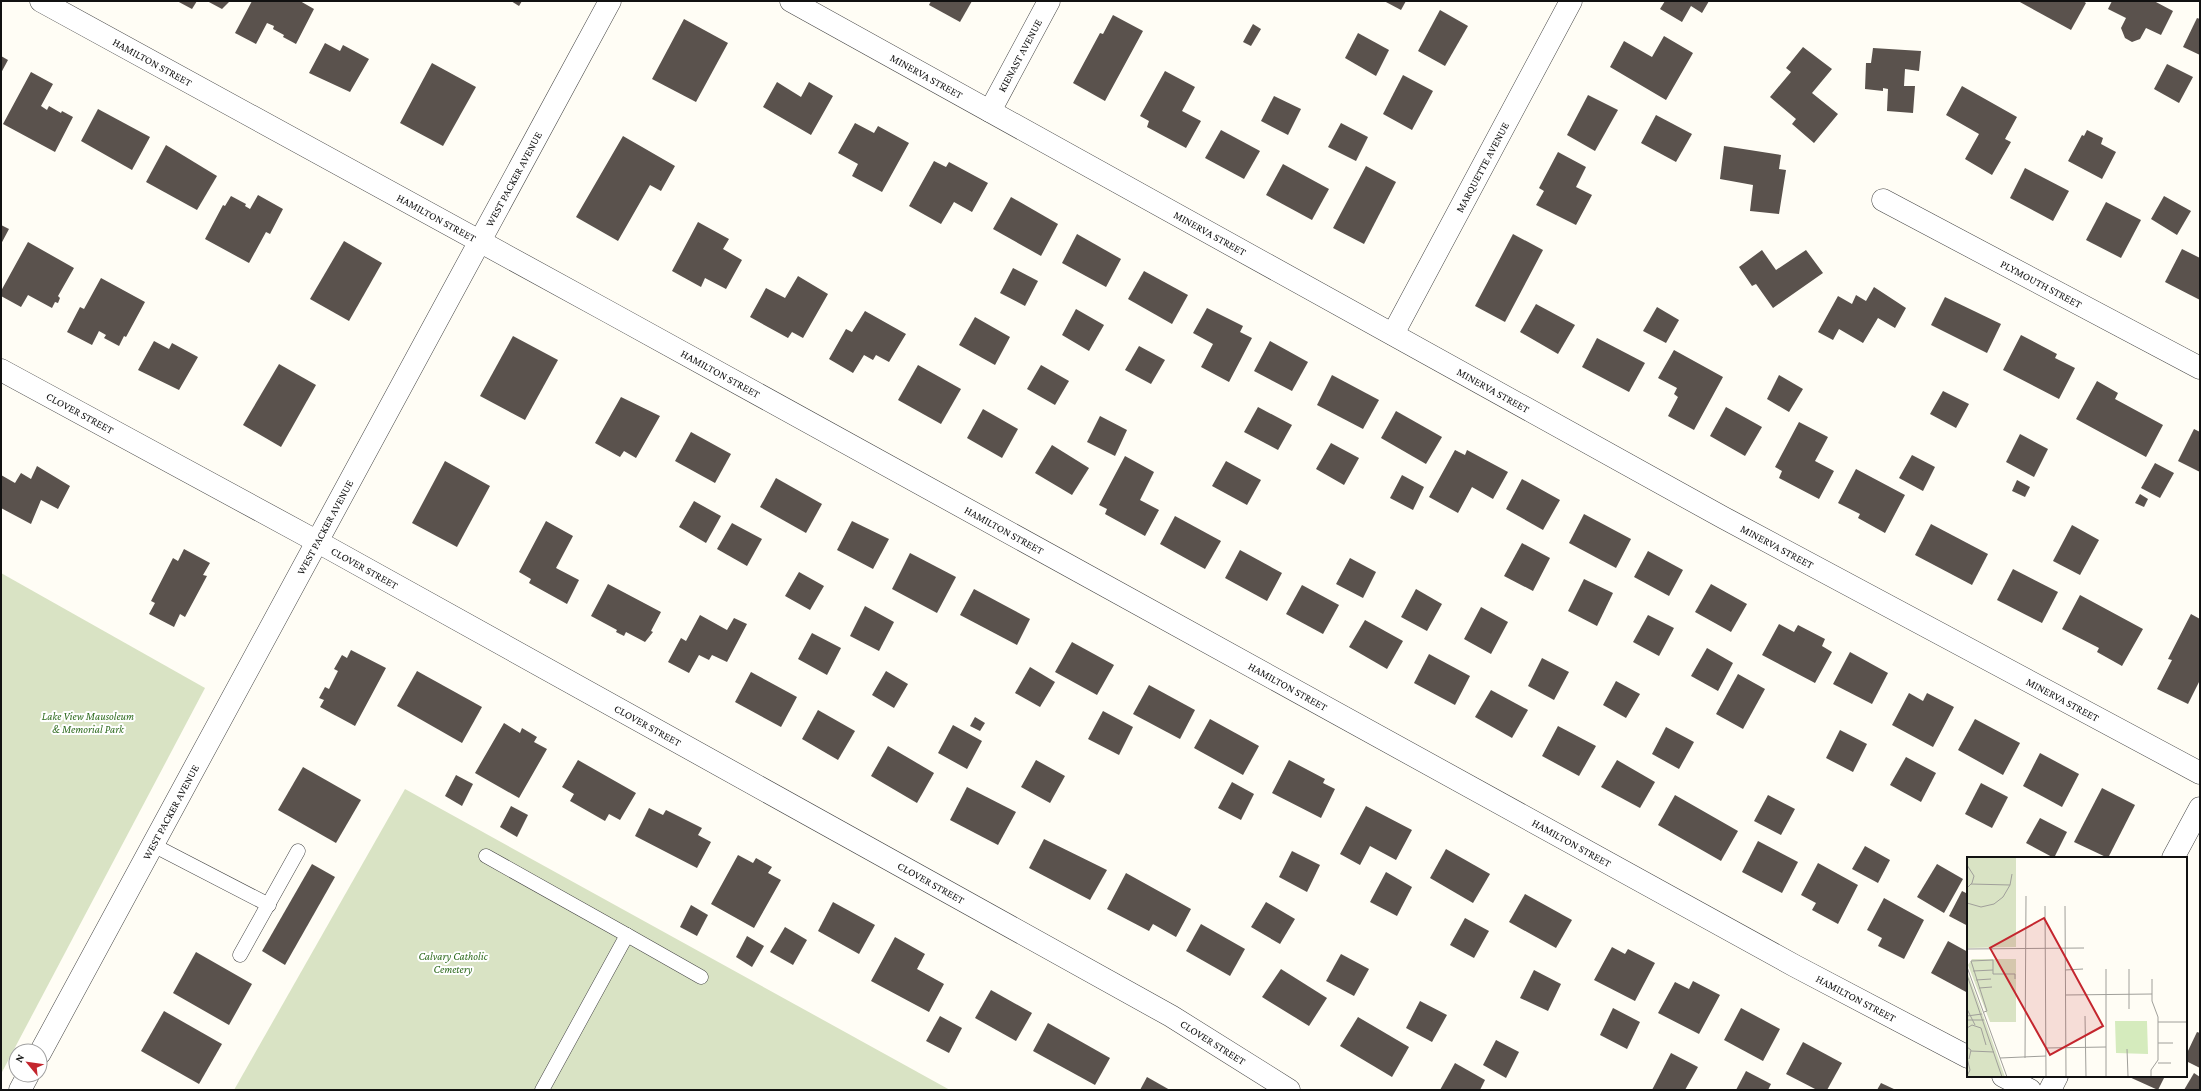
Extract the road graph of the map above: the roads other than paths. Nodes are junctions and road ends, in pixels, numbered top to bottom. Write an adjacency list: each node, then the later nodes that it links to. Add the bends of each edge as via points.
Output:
1 (41, 1): 8 (street, HAMILTON STREET)
2 (610, 1): 8 (street, WEST PACKER AVENUE)
3 (791, 1): 6 (street, MINERVA STREET)
4 (1049, 1): 6 (street, KIENAST AVENUE)
5 (1571, 1): 9 (street, MARQUETTE AVENUE)
6 (990, 111): 9 (street, MINERVA STREET)
7 (1883, 200): 10 (street, PLYMOUTH STREET)
8 (480, 242): 12 (street, WEST PACKER AVENUE); 24 (street, HAMILTON STREET, via 1795,966)
9 (1393, 334): 13 (street, MINERVA STREET, via 1724,518)
10 (2200, 368)
11 (1, 370): 12 (street, CLOVER STREET)
12 (318, 542): 15 (street, WEST PACKER AVENUE); 28 (street, CLOVER STREET, via 1171,1016)
13 (2200, 773)
14 (2200, 808): 18 (street)
15 (153, 845): 19 (lane); 23 (street, WEST PACKER AVENUE)
16 (298, 851): 19 (lane)
17 (486, 856): 20 (lane)
18 (2174, 857)
19 (268, 905): 21 (lane)
20 (627, 935): 22 (lane); 27 (lane)
21 (240, 955)
22 (701, 977)
23 (45, 1043)
24 (1967, 1056)
25 (2005, 1077): 29 (street)
26 (2056, 1077): 30 (street)
27 (542, 1090)
28 (1289, 1090)
29 (2030, 1090)
30 (2050, 1090)

